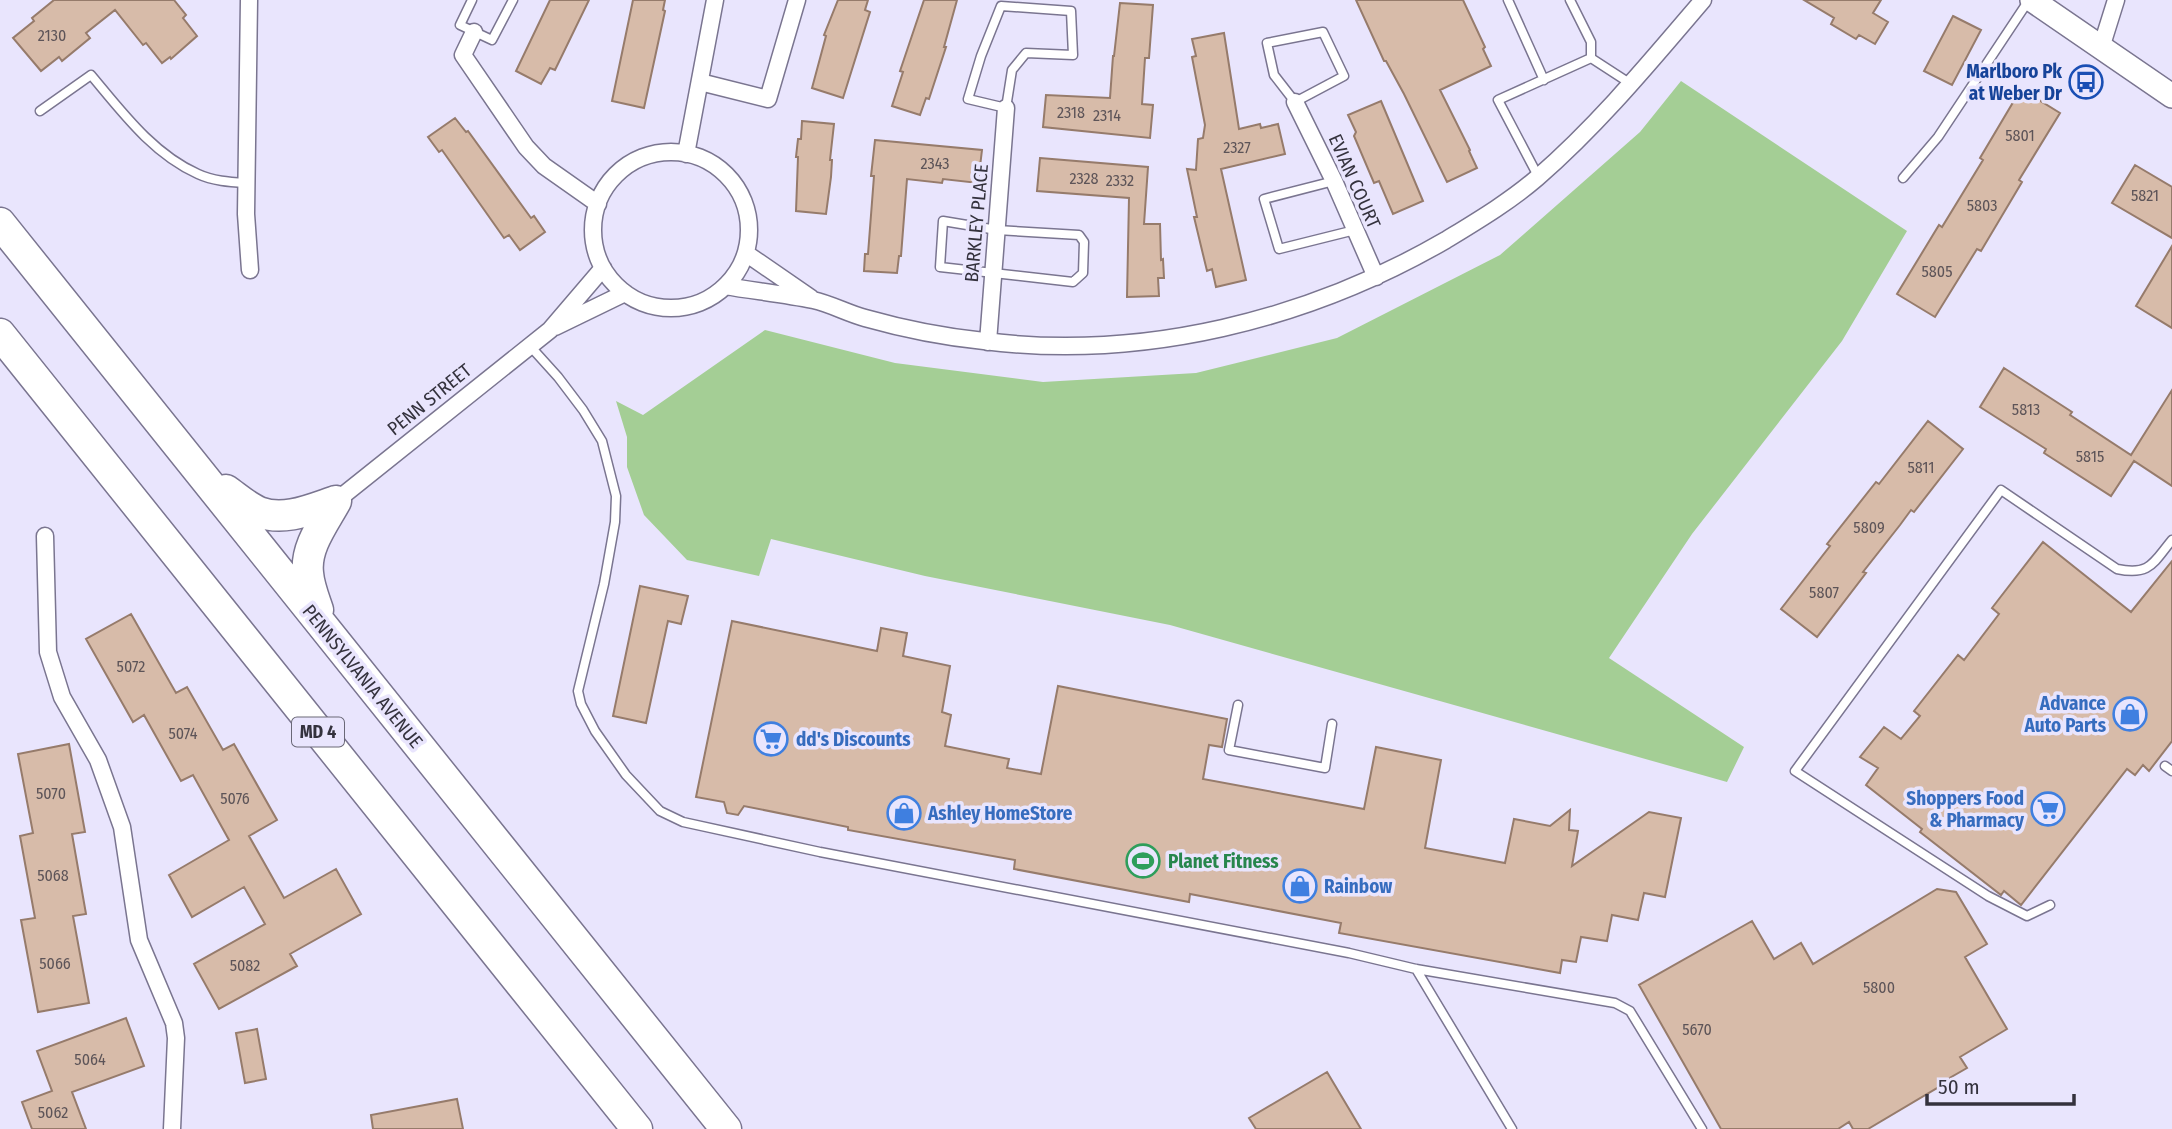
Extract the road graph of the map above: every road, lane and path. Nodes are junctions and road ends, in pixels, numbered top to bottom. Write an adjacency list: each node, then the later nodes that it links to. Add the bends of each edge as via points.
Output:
1 (249, 0): 25 (street)
2 (472, 0): 11 (lane, via 460,25)
3 (513, 0): 11 (lane, via 492,40)
4 (715, 0): 15 (street)
5 (797, 0): 15 (street, via 768,99)
6 (1508, 0): 14 (lane)
7 (1570, 0): 13 (lane, via 1591,42)
8 (1703, 0): 16 (street)
9 (2116, 0): 12 (street)
10 (2037, 2): 12 (main road); 23 (lane)
11 (474, 32): 26 (street, via 463,55 526,147 544,166)
12 (2101, 48): 17 (main road)
13 (1591, 58): 14 (lane); 16 (lane)
14 (1544, 80): 22 (lane, via 1498,100)
15 (700, 82): 21 (street)
16 (1631, 84): 22 (street)
17 (2172, 96)
18 (1295, 102): 18 (lane, via 1274,75 1267,43 1323,32 1345,76); 24 (street, EVIAN COURT)
19 (1006, 108): 19 (lane, via 968,99 1001,6 1071,11 1073,55 1026,52 1012,70); 28 (street, BARKLEY PLACE)
20 (40, 111): 25 (lane, via 91,75 155,146 178,163 200,175)
21 (686, 154): 26 (street, via 658,154 633,162 609,183); 30 (street, via 719,169 737,188 749,222)
22 (1538, 176): 34 (street, via 1465,228)
23 (1903, 177)
24 (1334, 181): 29 (street, EVIAN COURT); 29 (lane, via 1264,199 1279,249)
25 (246, 183): 32 (street)
26 (598, 204): 31 (street, via 593,235)
27 (0, 223): 42 (highway, PENNSYLVANIA AVENUE)
28 (997, 230): 33 (street, BARKLEY PLACE); 33 (lane, via 943,221 940,267); 33 (lane, via 1079,235 1084,242 1083,273 1073,282)
29 (1354, 230): 34 (street, EVIAN COURT)
30 (747, 254): 35 (street); 37 (street)
31 (603, 268): 36 (street); 38 (street, PENN STREET)
32 (250, 270)
33 (993, 272): 40 (street, BARKLEY PLACE)
34 (1376, 277): 40 (street, via 1258,319 1167,338 1072,346)
35 (725, 286): 36 (street, via 697,304 671,308 648,305); 37 (street)
36 (625, 293): 38 (street, PENN STREET)
37 (815, 301): 40 (street, via 865,318)
38 (550, 330): 41 (street, PENN STREET)
39 (0, 334): 52 (highway, MD 4)
40 (988, 342)
41 (530, 346): 43 (street, PENN STREET); 50 (lane, via 558,377 602,441 616,496 604,584 578,691 581,704 626,775 660,811 683,822 820,852)
42 (196, 468): 43 (highway, via 250,508 267,514 288,515); 46 (highway, PENNSYLVANIA AVENUE)
43 (335, 501): 46 (highway, via 307,565)
44 (46, 536): 51 (street, via 48,652 62,697 98,760 122,827 139,940 174,1023)
45 (2172, 540): 49 (lane, via 2152,566 2133,572 2117,569 2001,490 1795,771 1989,897 2027,916)
46 (324, 627): 53 (highway, PENNSYLVANIA AVENUE)
47 (1238, 705): 48 (lane, via 1229,750 1325,768)
48 (1332, 724)
49 (2050, 905)
50 (1416, 969): 54 (lane); 55 (lane, via 1615,1003 1630,1011)
51 (172, 1129)
52 (637, 1129)
53 (726, 1129)
54 (1512, 1129)
55 (1702, 1129)

